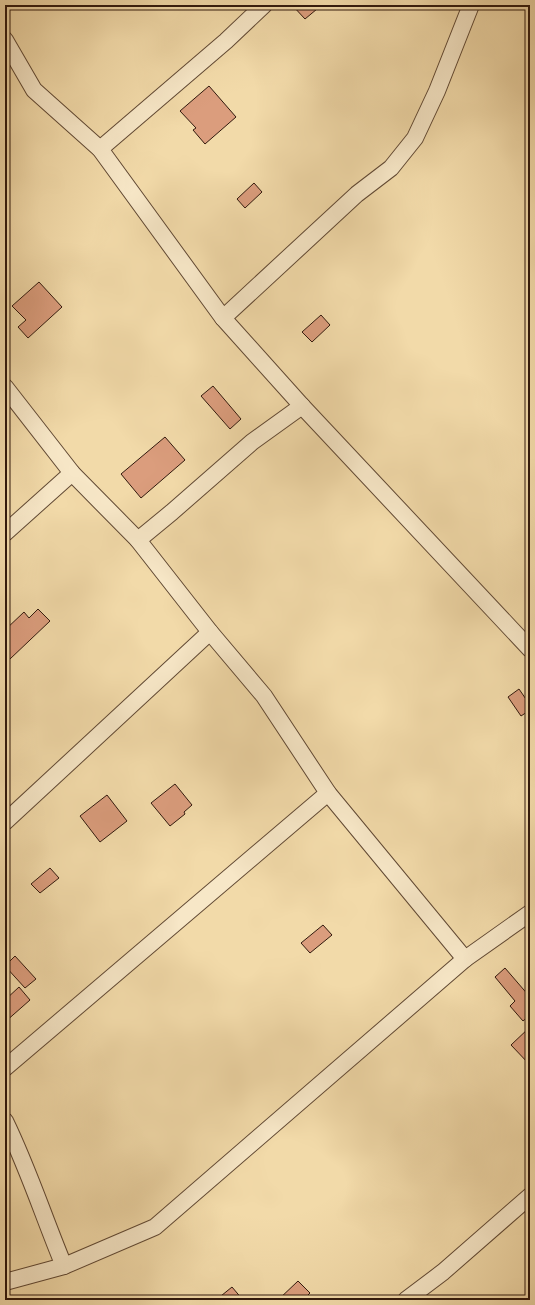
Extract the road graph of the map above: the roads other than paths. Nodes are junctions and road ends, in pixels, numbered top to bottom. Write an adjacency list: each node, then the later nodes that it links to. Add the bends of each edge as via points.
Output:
1 (264, 5): 4 (street)
2 (471, 5): 5 (street, via 437,91 415,138 391,168 357,194)
3 (5, 40): 4 (street, via 34,90)
4 (100, 149): 5 (street)
5 (223, 318): 7 (street)
6 (5, 387): 8 (street)
7 (302, 406): 10 (street, via 252,442); 12 (street)
8 (72, 473): 9 (street); 10 (street)
9 (5, 533)
10 (138, 540): 11 (street)
11 (210, 632): 13 (street, via 264,696); 14 (street)
12 (530, 649)
13 (328, 792): 16 (street); 17 (street)
14 (5, 822)
15 (530, 913): 16 (street)
16 (465, 959): 20 (street, via 155,1227)
17 (5, 1068)
18 (5, 1121): 20 (street)
19 (530, 1196): 22 (street, via 443,1272)
20 (64, 1266): 21 (street)
21 (5, 1282)
22 (406, 1300)

